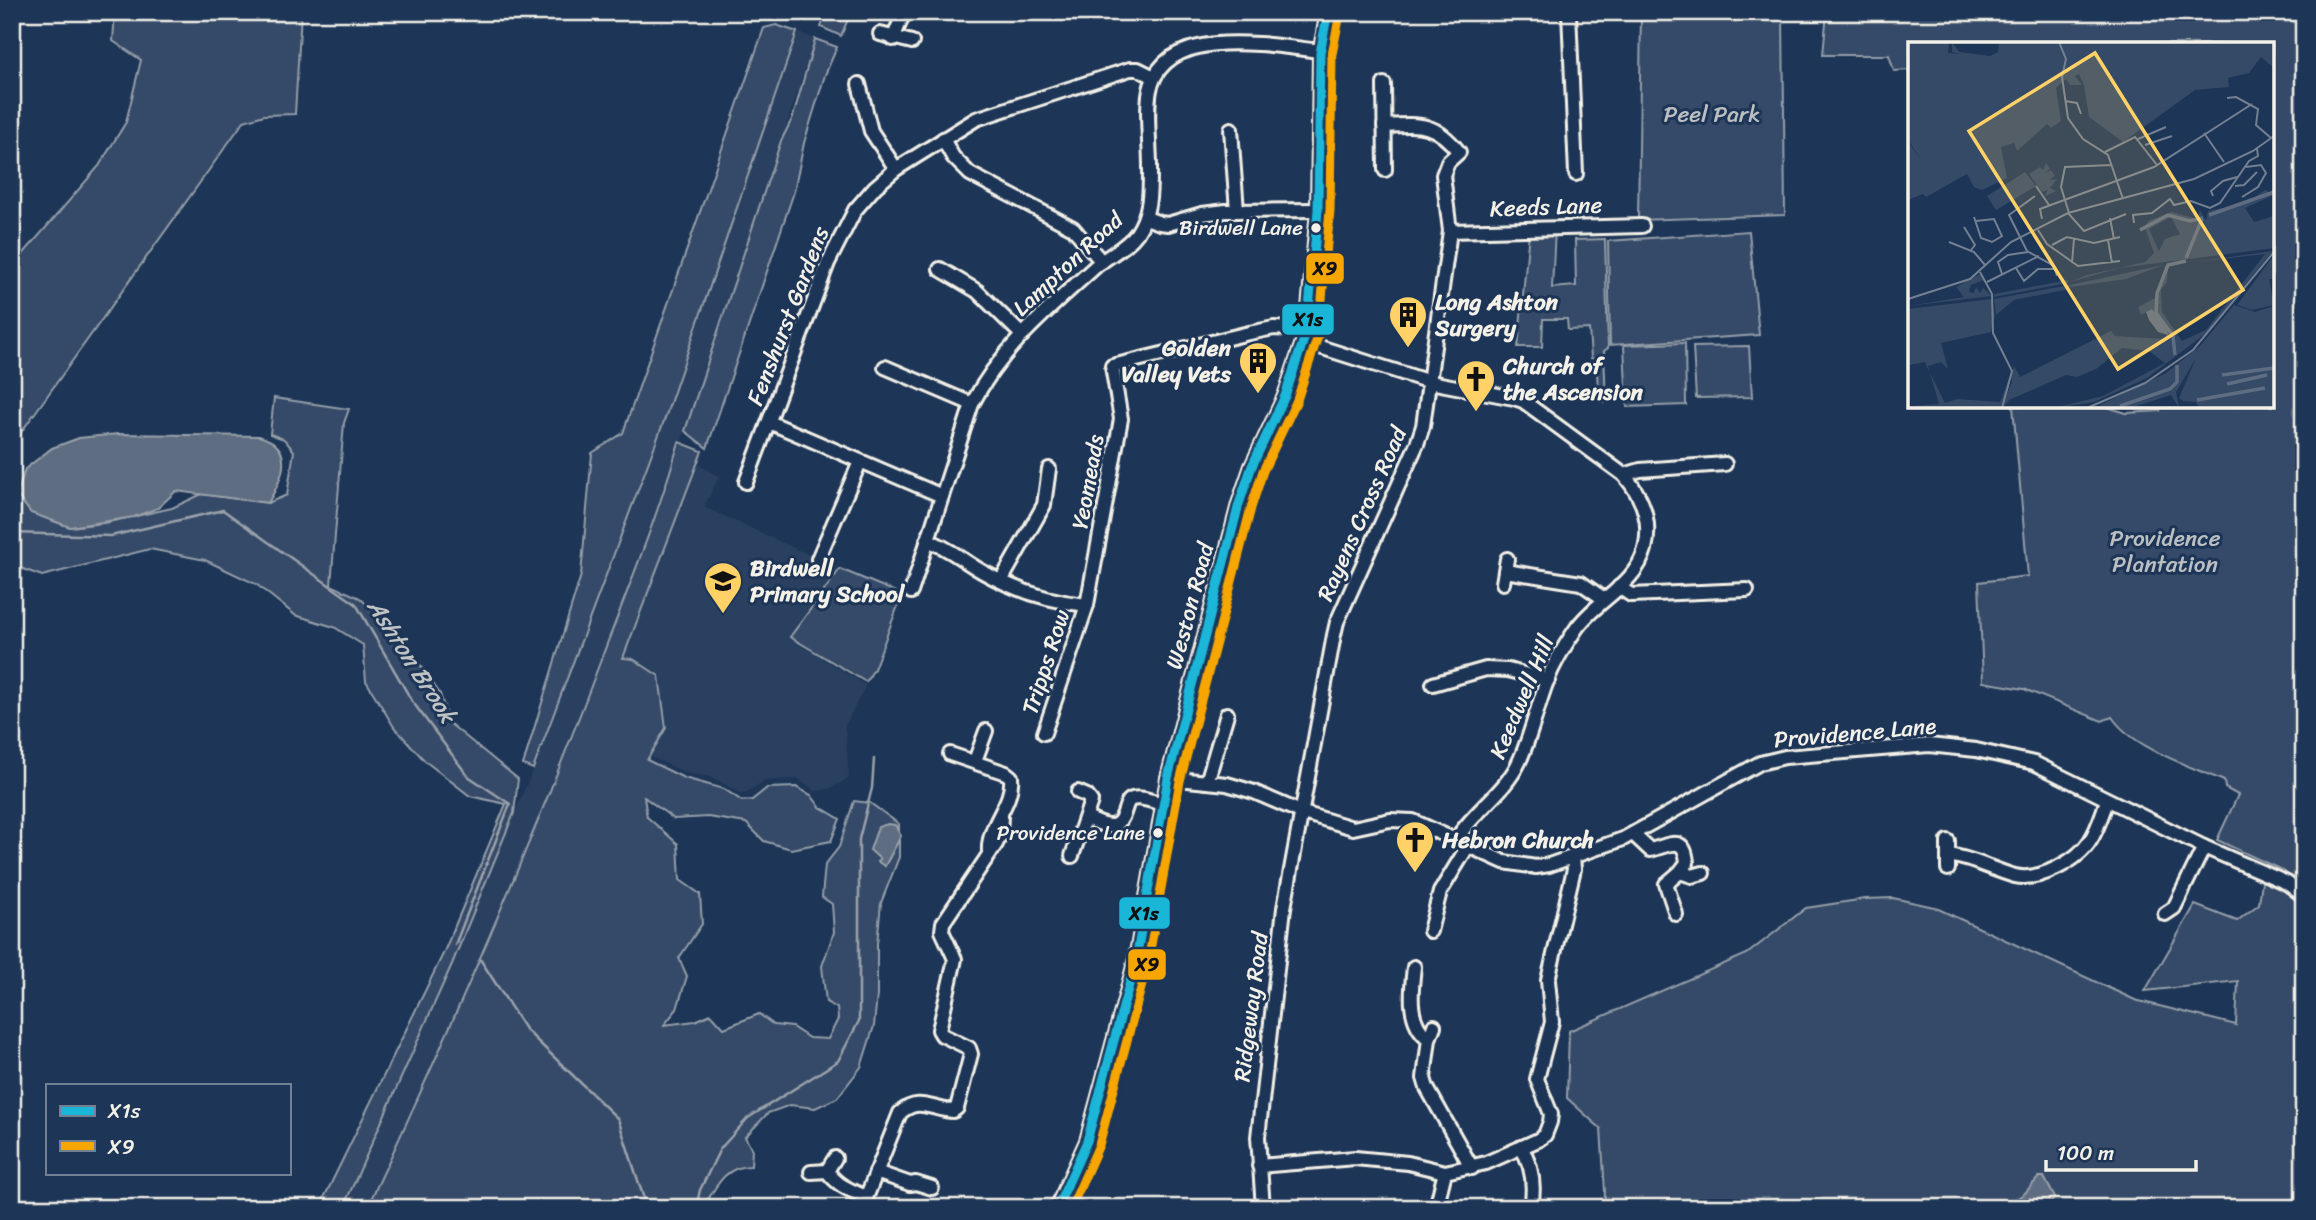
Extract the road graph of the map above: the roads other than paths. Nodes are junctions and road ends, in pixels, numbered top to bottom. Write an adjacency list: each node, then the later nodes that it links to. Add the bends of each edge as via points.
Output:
1 (904, 12): 5 (street)
2 (1328, 12): 7 (street, Weston Road)
3 (1569, 12): 16 (street)
4 (880, 34): 5 (street)
5 (893, 39): 6 (street)
6 (912, 42)
7 (1320, 51): 8 (street, via 1240,42 1211,44 1175,56); 17 (street, Weston Road)
8 (1154, 77): 13 (street, Fenshurst Gardens, via 1138,69 1110,75 985,116); 19 (street, Lampton Road, via 1149,92 1150,200)
9 (859, 84): 14 (street, via 871,131)
10 (1384, 84): 11 (street)
11 (1384, 126): 15 (street); 21 (street, Rayens Cross Road, via 1433,128 1462,157 1448,162 1443,174)
12 (1231, 129): 18 (street)
13 (943, 139): 14 (street, Fenshurst Gardens); 22 (street, via 970,174 1073,228)
14 (896, 169): 30 (street, Fenshurst Gardens, via 855,210 840,236)
15 (1385, 170)
16 (1576, 174)
17 (1318, 210): 18 (street); 25 (street, Weston Road)
18 (1237, 211): 19 (street, via 1202,214 1168,224)
19 (1146, 218): 22 (street, Lampton Road, via 1136,235)
20 (1642, 226): 21 (street, Keeds Lane)
21 (1450, 231): 28 (street, Rayens Cross Road)
22 (1102, 262): 24 (street, Lampton Road)
23 (940, 269): 24 (street, via 977,291)
24 (1022, 335): 29 (street, Lampton Road, via 985,378)
25 (1305, 336): 26 (street, Keedwell Hill, via 1274,328); 28 (street, Keedwell Hill); 53 (street, Weston Road, via 1239,504)
26 (1112, 366): 45 (street, Yeomeads, via 1121,419)
27 (885, 367): 29 (street)
28 (1430, 382): 34 (street, Keedwell Hill, via 1523,401); 58 (street, Rayens Cross Road, via 1418,444 1337,622)
29 (972, 404): 36 (street, Lampton Road)
30 (769, 422): 31 (street); 35 (street, Fenshurst Gardens)
31 (860, 462): 36 (street); 38 (street)
32 (1725, 464): 34 (street)
33 (1049, 469): 40 (street, via 1044,505)
34 (1624, 475): 41 (street, Keedwell Hill, via 1641,499 1648,534 1639,566)
35 (746, 482)
36 (942, 496): 37 (street, Lampton Road)
37 (927, 540): 40 (street); 43 (street, Lampton Road)
38 (818, 559)
39 (1505, 571): 44 (street, via 1581,583)
40 (1002, 581): 45 (street, via 1051,600)
41 (1619, 587): 42 (street, via 1631,594 1732,597); 44 (street, Keedwell Hill)
42 (1747, 590)
43 (911, 593)
44 (1604, 599): 46 (street, Keedwell Hill, via 1578,627)
45 (1087, 605): 50 (street, Tripps Row)
46 (1548, 680): 47 (street, via 1499,669 1475,671); 62 (street, Keedwell Hill, via 1510,779 1463,828)
47 (1443, 685)
48 (1227, 714): 54 (street)
49 (986, 731): 52 (street)
50 (1044, 733)
51 (950, 754): 52 (street)
52 (975, 761): 83 (street, via 1006,773 1012,783 1000,835 943,923 942,931 956,959 939,1030 969,1048 971,1054 957,1108 908,1106 900,1113)
53 (1168, 778): 54 (street, Providence Lane); 57 (street, Weston Road)
54 (1207, 782): 58 (street, Providence Lane, via 1254,792)
55 (1077, 792): 59 (street, via 1091,801)
56 (2108, 801): 60 (street, Providence Lane, via 2020,758 1929,745 1760,763); 63 (street, Providence Lane); 64 (street, via 2088,844 2041,875 2018,877)
57 (1164, 804): 59 (street, via 1132,799 1116,826); 87 (street, Weston Road, via 1141,941 1087,1141)
58 (1303, 813): 62 (street, Providence Lane, via 1353,828 1390,820 1413,821); 79 (street, Ridgeway Road, via 1284,908 1258,1137)
59 (1086, 818): 65 (street)
60 (1633, 834): 66 (street, Providence Lane); 68 (street, via 1650,850 1670,843 1682,846 1687,863)
61 (1948, 841): 64 (street)
62 (1462, 844): 66 (street, Providence Lane, via 1520,866 1536,867); 73 (street, Keedwell Hill, via 1440,892)
63 (2204, 847): 70 (street, Providence Lane, via 2287,883); 72 (street, via 2174,908)
64 (1948, 855): 67 (street)
65 (1072, 856)
66 (1573, 856): 77 (street, via 1574,869 1549,969 1552,1014 1537,1079 1550,1122 1545,1135)
67 (1948, 869)
68 (1680, 872): 69 (street); 71 (street, via 1666,884 1677,897)
69 (1703, 873)
70 (2304, 896)
71 (1676, 914)
72 (2165, 914)
73 (1430, 931)
74 (1414, 967): 76 (street, via 1408,983 1412,1007 1416,1025)
75 (1435, 1026): 76 (street)
76 (1429, 1039): 80 (street, via 1427,1088)
77 (1521, 1147): 80 (street); 90 (street, via 1531,1171)
78 (835, 1158): 81 (street)
79 (1259, 1166): 84 (street, via 1355,1158); 88 (street, Ridgeway Road)
80 (1472, 1168): 84 (street)
81 (827, 1171): 82 (street); 86 (street)
82 (811, 1172)
83 (876, 1172): 85 (street); 86 (street)
84 (1445, 1172): 89 (street)
85 (932, 1188)
86 (864, 1202)
87 (1057, 1208)
88 (1263, 1208)
89 (1436, 1208)
90 (1531, 1208)

